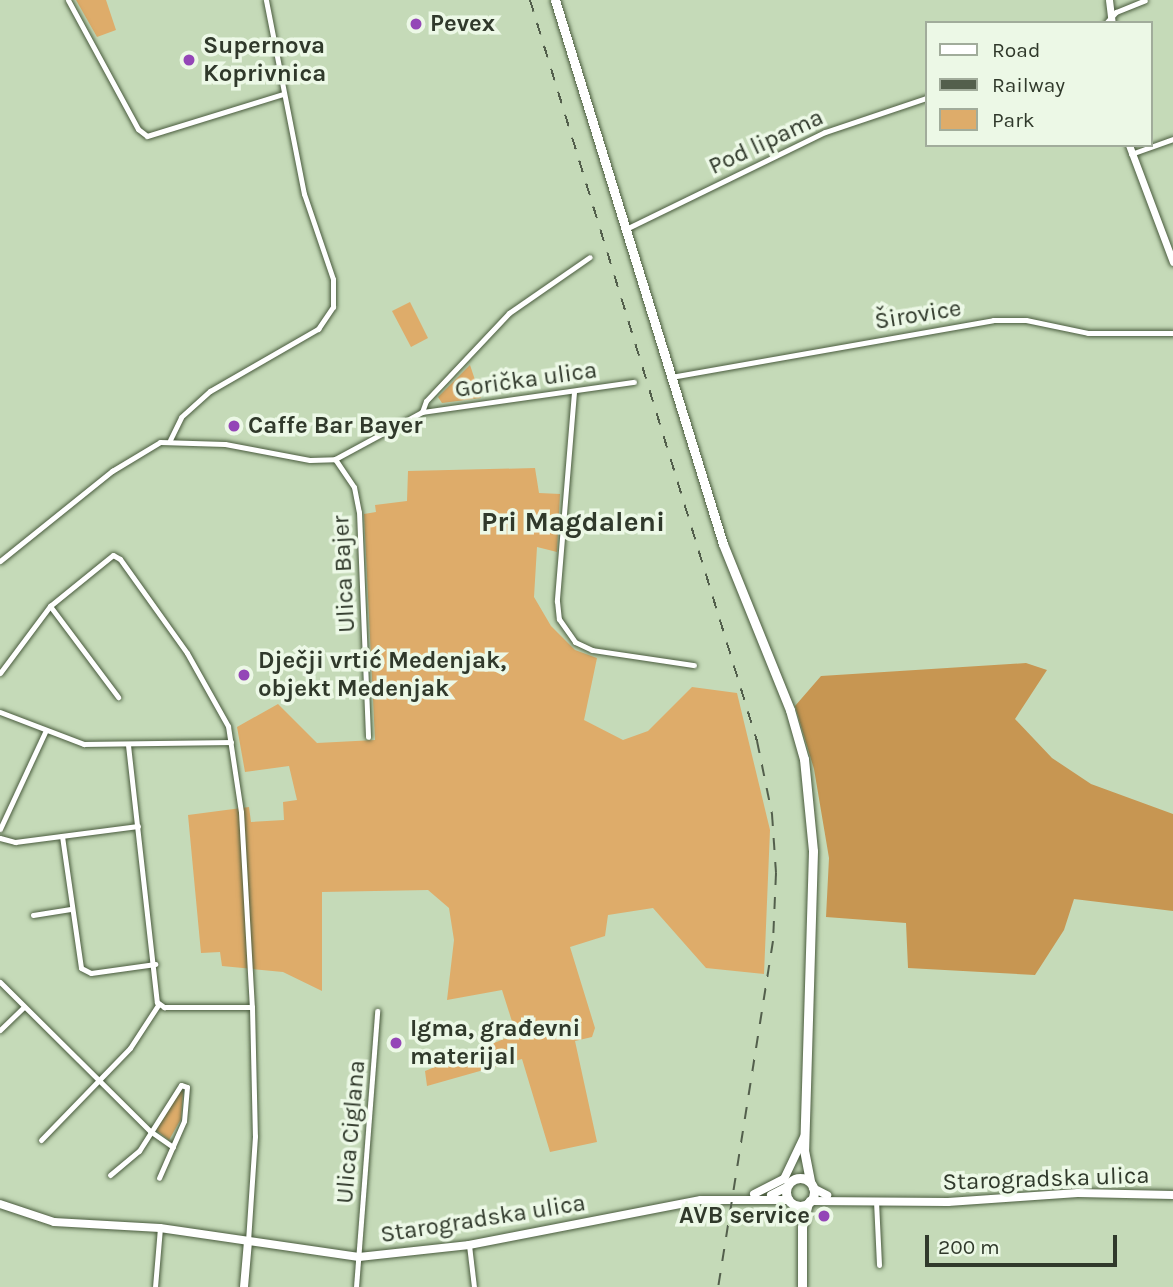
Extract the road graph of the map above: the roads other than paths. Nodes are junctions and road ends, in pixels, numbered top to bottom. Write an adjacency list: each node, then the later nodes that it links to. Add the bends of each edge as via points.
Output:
1 (68, 0): 8 (street, via 138,129 147,136)
2 (266, 0): 8 (street)
3 (555, 0): 15 (main road)
4 (1109, 0): 7 (street)
5 (1122, 0): 7 (street)
6 (1145, 0): 7 (street)
7 (1111, 19)
8 (284, 94): 23 (street, via 315,237 333,279 333,307 317,329 210,391 172,428)
9 (925, 98): 15 (street, Pod lipama, via 825,132)
10 (1173, 139): 13 (street)
11 (1130, 147): 14 (street)
12 (1151, 147): 14 (street)
13 (1152, 147)
14 (1132, 154): 17 (street)
15 (626, 229): 19 (main road)
16 (590, 257): 22 (street, Gorička ulica, via 509,313 426,401)
17 (1173, 262)
18 (1173, 333): 19 (street, Širovice, via 1088,333 1026,320 993,320)
19 (671, 377): 50 (main road, via 723,544 790,709 804,759 813,851)
20 (634, 382): 21 (street, Gorička ulica)
21 (574, 392): 22 (street, Gorička ulica); 27 (street, via 556,601 559,619 575,642 592,650)
22 (422, 412): 24 (street, Gorička ulica)
23 (170, 440): 24 (street, Gorička ulica, via 248,447 310,460); 25 (street, Gorička ulica, via 141,450)
24 (335, 458): 32 (street, Ulica Bajer, via 354,487 359,512)
25 (0, 561)
26 (50, 606): 28 (street); 29 (street); 33 (street, via 117,555 199,672 228,726)
27 (694, 665)
28 (0, 673)
29 (118, 696)
30 (0, 712): 31 (street)
31 (46, 732): 34 (street, via 84,744); 36 (street)
32 (368, 737)
33 (231, 742): 34 (street); 45 (street, via 241,812)
34 (128, 745): 35 (street)
35 (138, 826): 37 (street); 41 (street)
36 (0, 829)
37 (62, 836): 38 (street, via 15,842); 39 (street)
38 (0, 838)
39 (71, 909): 40 (street); 41 (street, via 84,970)
40 (33, 915)
41 (155, 964): 43 (street)
42 (0, 982): 44 (street)
43 (158, 1005): 45 (street); 48 (street, via 140,1037)
44 (24, 1007): 47 (street); 48 (street)
45 (253, 1007): 68 (street, via 255,1136)
46 (377, 1011): 70 (street, Ulica Ciglana)
47 (0, 1030)
48 (99, 1080): 49 (street); 51 (street)
49 (150, 1131): 52 (street); 52 (street, via 177,1089 187,1087 184,1121); 54 (street, via 139,1151)
50 (804, 1137): 53 (main road); 60 (main road, via 784,1179)
51 (41, 1140)
52 (173, 1147): 55 (street)
53 (803, 1150): 56 (main road); 57 (main road)
54 (110, 1175)
55 (159, 1178)
56 (790, 1183): 57 (main road); 59 (main road, Starogradska ulica); 63 (main road)
57 (811, 1185): 61 (main road, Starogradska ulica); 64 (main road)
58 (1173, 1195): 62 (main road, Starogradska ulica, via 1079,1193 972,1202)
59 (765, 1197): 60 (main road, Starogradska ulica); 63 (main road, Starogradska ulica)
60 (746, 1198): 69 (main road, Starogradska ulica, via 672,1205)
61 (837, 1198): 62 (main road, Starogradska ulica); 64 (main road, Starogradska ulica)
62 (876, 1201): 71 (street)
63 (792, 1202): 64 (main road); 66 (main road)
64 (809, 1202): 66 (main road)
65 (0, 1204): 67 (main road, Starogradska ulica, via 54,1222)
66 (802, 1227): 76 (main road)
67 (160, 1228): 68 (main road, Starogradska ulica); 72 (street)
68 (248, 1241): 70 (main road, Starogradska ulica); 73 (main road)
69 (468, 1245): 70 (main road, Starogradska ulica); 75 (street)
70 (359, 1257): 74 (street, Ulica Ciglana)
71 (879, 1265)
72 (155, 1287)
73 (244, 1287)
74 (356, 1287)
75 (474, 1287)
76 (802, 1287)

